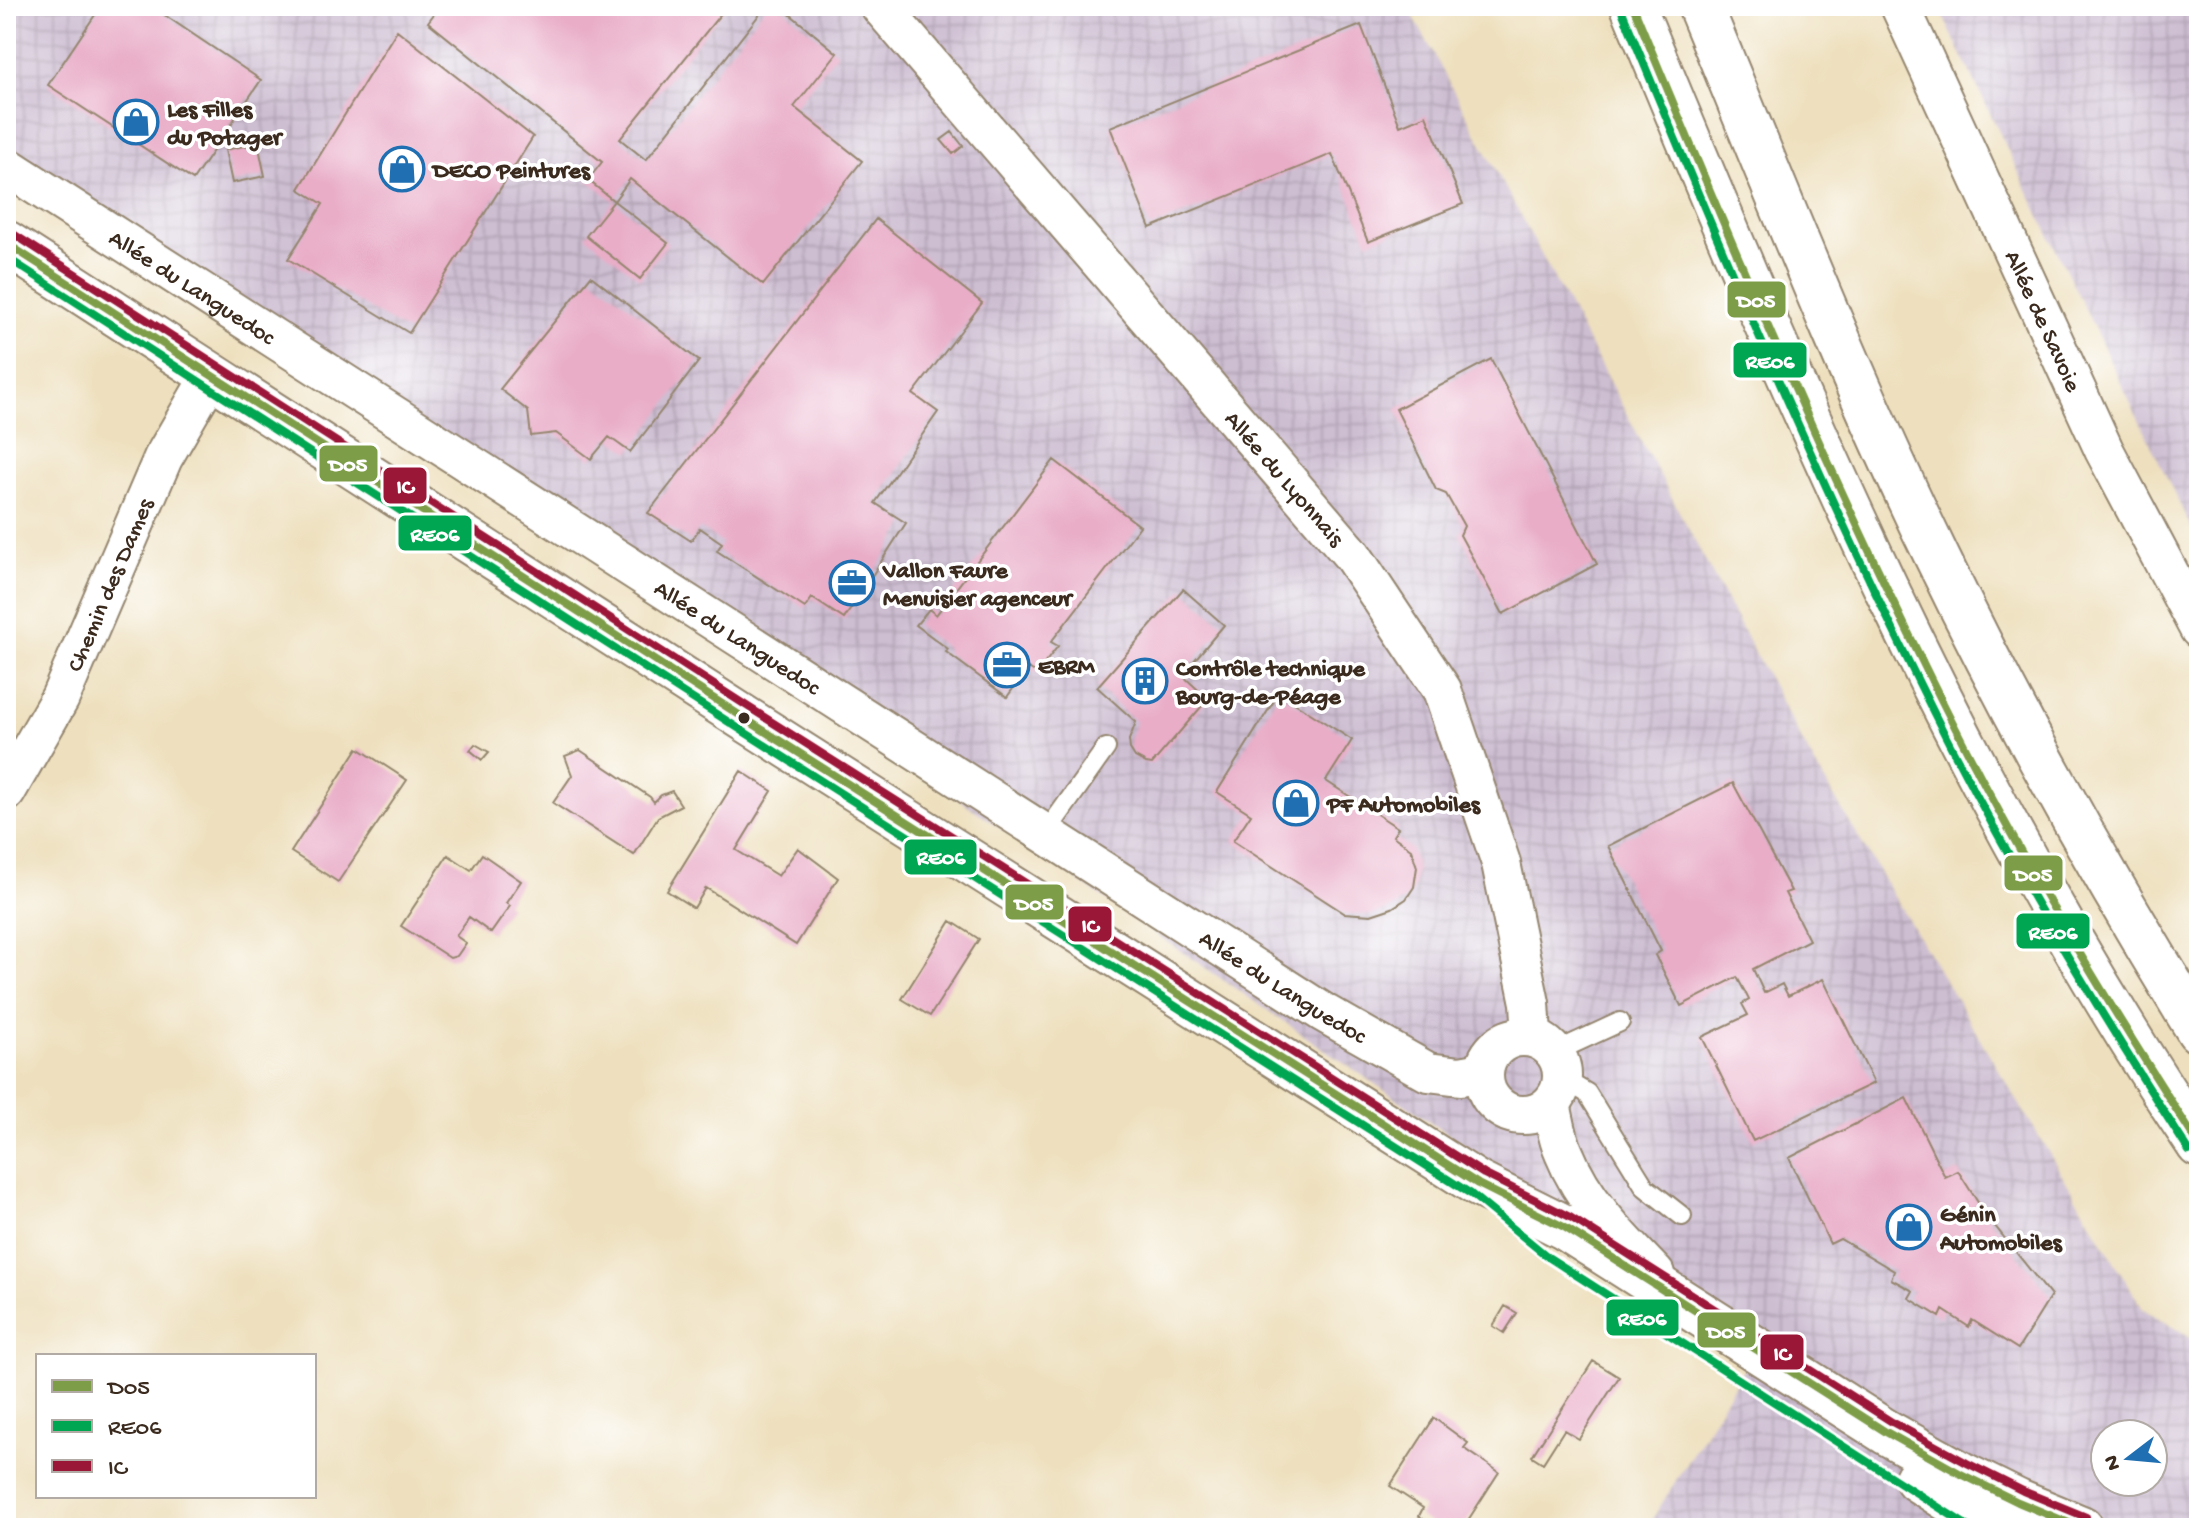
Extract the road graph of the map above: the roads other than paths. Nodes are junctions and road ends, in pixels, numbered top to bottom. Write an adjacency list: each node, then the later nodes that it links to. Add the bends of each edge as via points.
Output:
1 (880, 6): 14 (street, Allée du Lyonnais, via 1352,555 1442,690 1501,863 1530,1003)
2 (1633, 6): 16 (main road, via 1750,289 1886,593 1954,730 2091,975)
3 (1700, 6): 13 (main road, via 1805,261 1935,552 2070,816)
4 (1900, 6): 8 (street, Allée de Savoie, via 2104,450)
5 (6, 166): 11 (street, Allée du Languedoc)
6 (6, 243): 7 (main road)
7 (213, 378): 10 (street, Chemin des Dames, via 163,458 60,698); 17 (main road)
8 (2199, 629)
9 (1106, 748): 11 (lane)
10 (6, 792)
11 (1045, 834): 15 (street, Allée du Languedoc, via 1324,1013 1428,1072)
12 (1620, 1022): 14 (lane)
13 (2199, 1031)
14 (1550, 1068): 15 (street, via 1509,1038 1491,1051); 15 (street, via 1535,1114 1515,1115 1498,1107 1486,1091); 18 (lane, via 1587,1093 1645,1187); 19 (street, Allée du Lyonnais, via 1563,1153 1588,1198)
15 (1483, 1072)
16 (2199, 1145)
17 (1478, 1184): 19 (main road, via 1564,1227); 20 (main road, via 1554,1247)
18 (1682, 1216)
19 (1688, 1307): 21 (main road, via 1886,1432 1961,1474)
20 (1993, 1528)
21 (2081, 1528)

